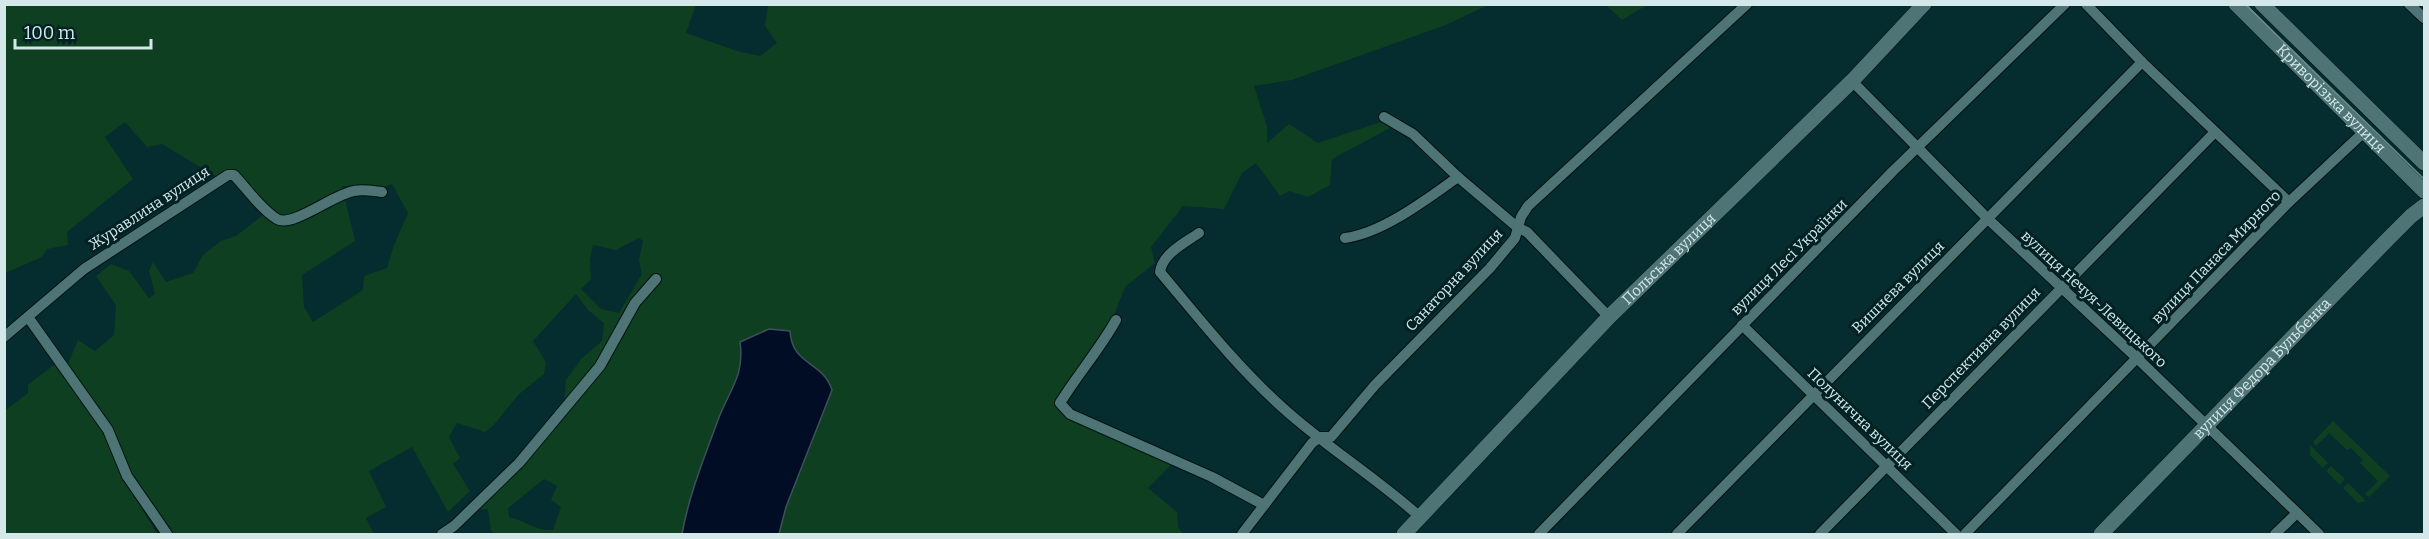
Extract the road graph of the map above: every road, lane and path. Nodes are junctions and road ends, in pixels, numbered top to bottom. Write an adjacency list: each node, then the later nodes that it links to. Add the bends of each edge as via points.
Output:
1 (1747, 4): 22 (street, Санаторна вулиця, via 1528,206)
2 (1924, 4): 10 (street, Польська вулиця)
3 (2065, 4): 14 (street, вулиця Лесі Українки)
4 (2086, 4): 9 (street)
5 (2236, 4): 12 (street, Криворізька вулиця)
6 (2262, 4): 15 (street, Криворізька вулиця)
7 (2409, 4): 8 (street)
8 (2424, 18)
9 (2142, 62): 13 (street); 21 (street, Вишнева вулиця)
10 (1852, 81): 14 (street, вулиця Нечуя-Левицького); 28 (street, Польська вулиця)
11 (1384, 117): 16 (street, via 1413,134)
12 (2365, 131): 17 (street, Криворізька вулиця); 19 (street, вулиця Панаса Мирного)
13 (2215, 132): 19 (street); 26 (street, Перспективна вулиця)
14 (1918, 148): 21 (street, вулиця Нечуя-Левицького); 30 (street, вулиця Лесі Українки)
15 (2424, 163)
16 (1458, 177): 22 (street); 24 (street, via 1411,209)
17 (2424, 191)
18 (382, 192): 27 (street, Журавлина вулиця, via 355,190 283,222 234,175 228,175 84,269)
19 (2289, 202): 32 (street, вулиця Панаса Мирного)
20 (2424, 206): 34 (street, вулиця Федора Бульбенка)
21 (1988, 219): 26 (street, вулиця Нечуя-Левицького); 33 (street, Вишнева вулиця)
22 (1517, 227): 28 (street, via 1527,232); 35 (street, Санаторна вулиця, via 1515,238 1490,268 1375,385 1332,437)
23 (1199, 233): 35 (street, via 1166,258 1160,272 1261,387)
24 (1344, 238)
25 (656, 279): 41 (street, via 635,303 600,366 519,463)
26 (2061, 287): 32 (street, вулиця Нечуя-Левицького); 36 (street, Перспективна вулиця)
27 (28, 317): 31 (street, Журавлина вулиця); 40 (street, via 108,430 127,476)
28 (1609, 317): 39 (street, Польська вулиця)
29 (1116, 320): 37 (street, via 1061,406 1070,414 1212,477)
30 (1742, 325): 33 (street, Полунична вулиця); 44 (street, вулиця Лесі Українки)
31 (4, 338)
32 (2138, 359): 34 (street, вулиця Нечуя-Левицького); 48 (street, вулиця Панаса Мирного)
33 (1813, 394): 36 (street, Полунична вулиця); 45 (street, Вишнева вулиця)
34 (2206, 427): 38 (street, вулиця Нечуя-Левицького); 49 (street, вулиця Федора Бульбенка)
35 (1320, 437): 37 (street, Санаторна вулиця); 39 (street)
36 (1887, 466): 46 (street, Перспективна вулиця); 47 (street, Полунична вулиця)
37 (1264, 505): 42 (street, Санаторна вулиця)
38 (2297, 513): 50 (street); 51 (street, вулиця Нечуя-Левицького)
39 (1420, 517): 43 (street, Польська вулиця)
40 (167, 534)
41 (441, 534)
42 (1242, 534)
43 (1404, 534)
44 (1539, 534)
45 (1677, 534)
46 (1820, 534)
47 (1956, 534)
48 (1965, 534)
49 (2101, 534)
50 (2275, 534)
51 (2319, 534)

